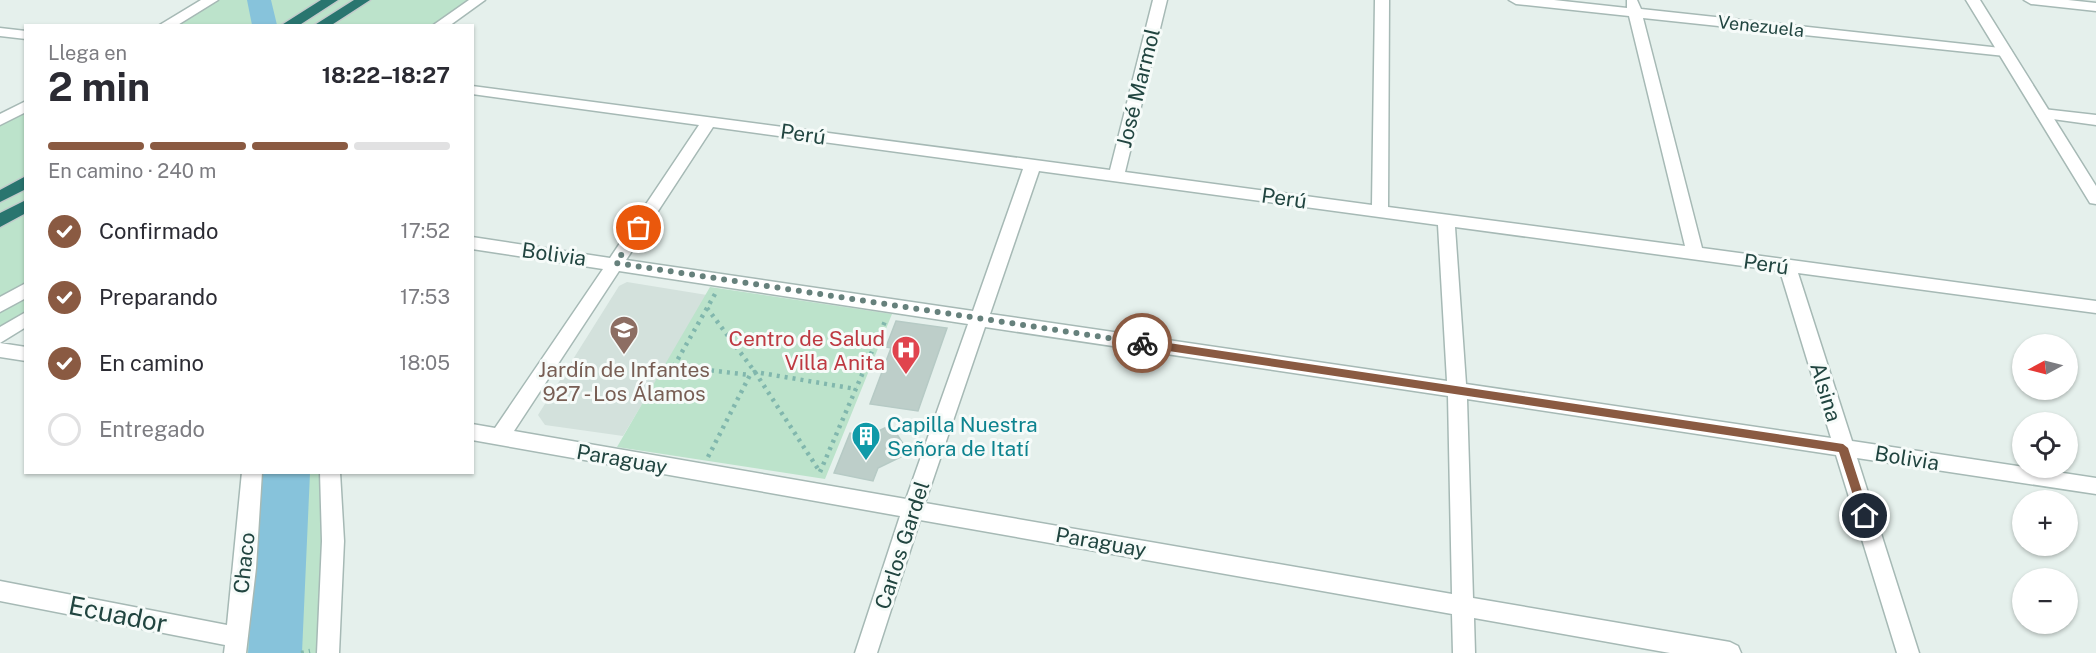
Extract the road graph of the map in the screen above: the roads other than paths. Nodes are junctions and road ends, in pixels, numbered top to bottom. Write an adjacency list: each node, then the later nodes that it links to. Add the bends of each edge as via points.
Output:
1 (211, 0): 12 (street)
2 (331, 0): 13 (highway)
3 (363, 0): 14 (highway)
4 (478, 0): 15 (street)
5 (1160, 0): 26 (street, José Marmol)
6 (1382, 0): 31 (street)
7 (1516, 0): 10 (street, Venezuela)
8 (1973, 0): 18 (street)
9 (2031, 0): 11 (street)
10 (1634, 6): 18 (street, Venezuela); 35 (street)
11 (2096, 6)
12 (169, 24)
13 (290, 24)
14 (323, 24)
15 (443, 24)
16 (0, 32): 17 (street)
17 (24, 35)
18 (2005, 52): 21 (street)
19 (474, 90): 24 (street, Perú)
20 (24, 106): 22 (street)
21 (2043, 114): 23 (street); 29 (street)
22 (0, 120)
23 (2096, 120)
24 (709, 122): 25 (street, Perú); 36 (street)
25 (1033, 164): 26 (street, Perú); 41 (street, Carlos Gardel)
26 (1116, 176): 31 (street, Perú)
27 (24, 182): 28 (highway)
28 (0, 197)
29 (2096, 200)
30 (24, 206): 33 (highway)
31 (1380, 210): 32 (street, Perú)
32 (1446, 219): 35 (street, Perú); 46 (street)
33 (0, 221)
34 (474, 243): 36 (street, Bolivia)
35 (1695, 254): 37 (street, Perú)
36 (616, 263): 41 (street, Bolivia); 48 (street)
37 (1788, 268): 40 (street, Perú); 49 (street, Alsina)
38 (24, 290): 39 (street)
39 (0, 306)
40 (2096, 307)
41 (980, 318): 46 (street, Bolivia); 53 (street, Carlos Gardel)
42 (24, 319): 43 (street)
43 (0, 336)
44 (0, 350): 45 (street)
45 (24, 354)
46 (1457, 392): 49 (street, Bolivia); 55 (street)
47 (474, 432): 48 (street, Paraguay)
48 (500, 437): 53 (street, Paraguay)
49 (1843, 448): 52 (street, Bolivia); 61 (street, Alsina)
50 (252, 474): 56 (street, Chaco)
51 (330, 474): 57 (street, via 333,541)
52 (2096, 486)
53 (913, 509): 55 (street, Paraguay); 58 (street, Carlos Gardel)
54 (0, 591): 56 (street, Ecuador)
55 (1462, 607): 59 (street); 60 (street, Paraguay)
56 (235, 645)
57 (328, 653)
58 (866, 653)
59 (1464, 653)
60 (1730, 653)
61 (1908, 653)

